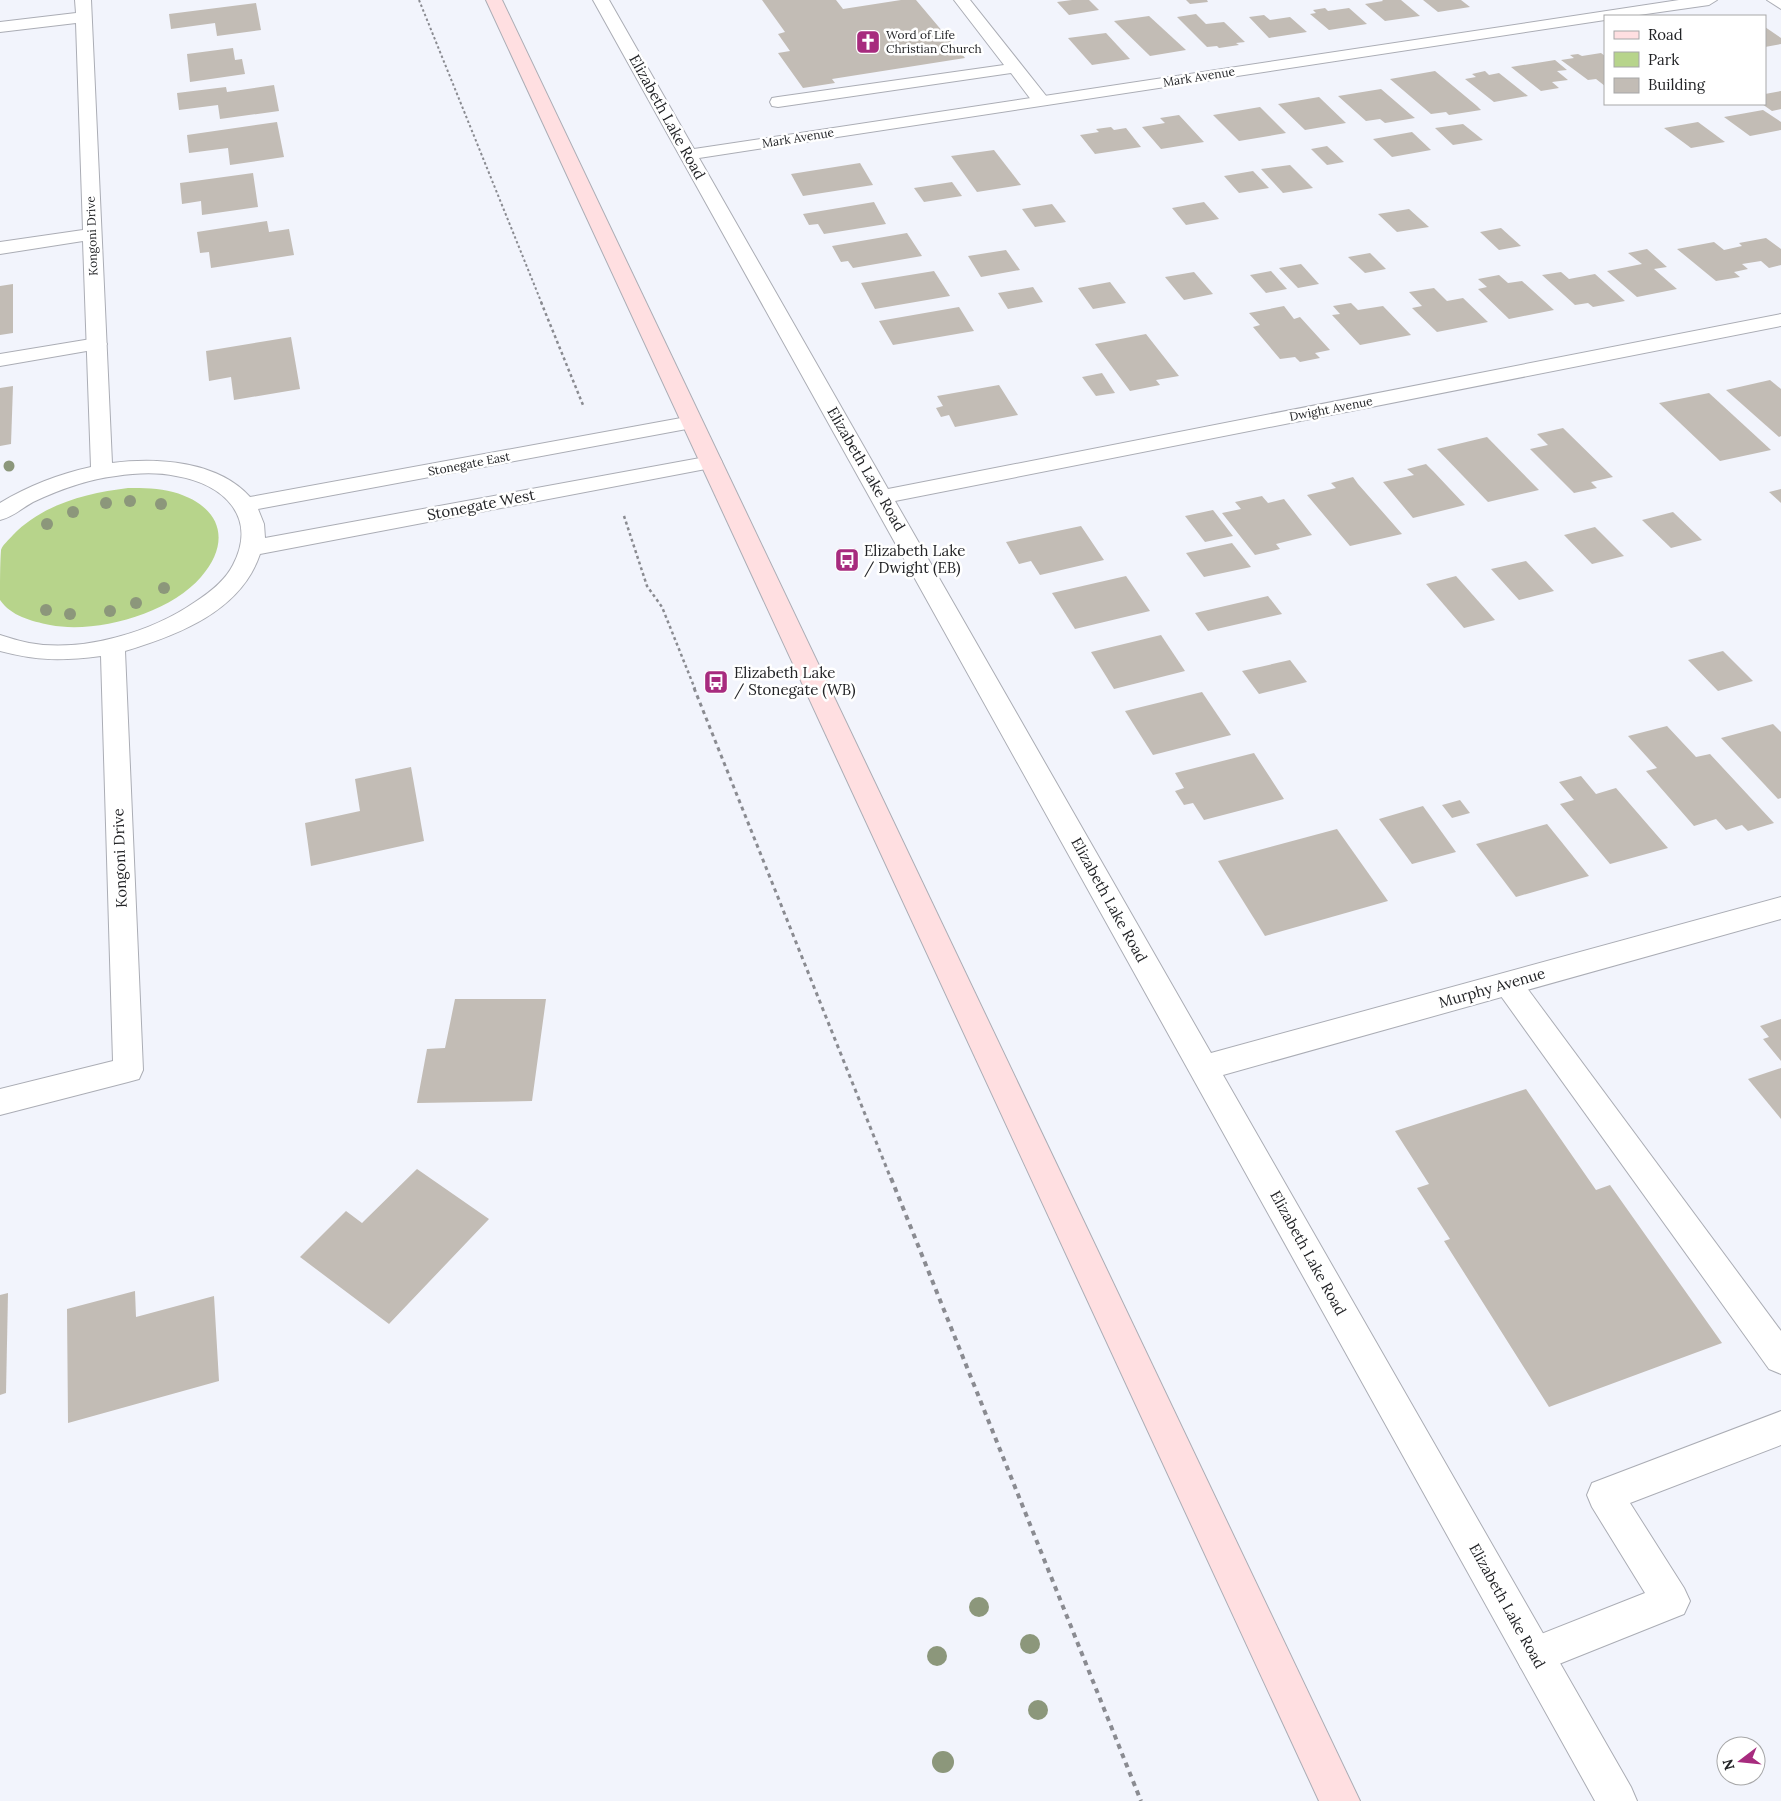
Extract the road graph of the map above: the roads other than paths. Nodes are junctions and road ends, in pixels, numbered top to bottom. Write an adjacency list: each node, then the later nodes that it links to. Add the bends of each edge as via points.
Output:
1 (494, 0): 20 (main road)
2 (601, 0): 14 (street, Elizabeth Lake Road)
3 (962, 0): 11 (street)
4 (1709, 0): 8 (street, Mark Avenue)
5 (1775, 0): 6 (street)
6 (1781, 4)
7 (84, 8): 10 (street); 15 (street, Kongoni Drive)
8 (1610, 15)
9 (1604, 16): 12 (street, Mark Avenue)
10 (0, 28)
11 (1016, 68): 12 (street); 13 (street)
12 (1041, 101): 14 (street, Mark Avenue)
13 (778, 102)
14 (688, 155): 25 (street, Elizabeth Lake Road)
15 (92, 234): 16 (street); 18 (street, Kongoni Drive)
16 (0, 248)
17 (1781, 320): 25 (street, Dwight Avenue)
18 (97, 344): 19 (street); 22 (street, Kongoni Drive)
19 (0, 360)
20 (692, 422): 21 (main road); 26 (street, Stonegate East)
21 (711, 462): 28 (street, Stonegate West); 40 (main road)
22 (102, 471): 23 (street); 26 (street, via 181,470 213,480)
23 (44, 488): 24 (street); 27 (street)
24 (0, 493)
25 (882, 497): 35 (street, Elizabeth Lake Road)
26 (245, 505): 28 (street, via 253,525)
27 (0, 513)
28 (251, 548): 30 (street, via 231,584 205,607 172,626)
29 (0, 642): 31 (street)
30 (113, 646): 31 (street, via 66,652); 36 (street, Kongoni Drive, via 128,1070)
31 (24, 649): 32 (street)
32 (0, 658)
33 (1781, 908): 34 (street, Murphy Avenue)
34 (1508, 984): 35 (street, Murphy Avenue); 37 (street)
35 (1203, 1068): 39 (street, Elizabeth Lake Road)
36 (0, 1102)
37 (1781, 1358)
38 (1781, 1428): 39 (street, via 1605,1495 1671,1601)
39 (1534, 1655): 41 (street, Elizabeth Lake Road)
40 (1340, 1801)
41 (1617, 1801)

